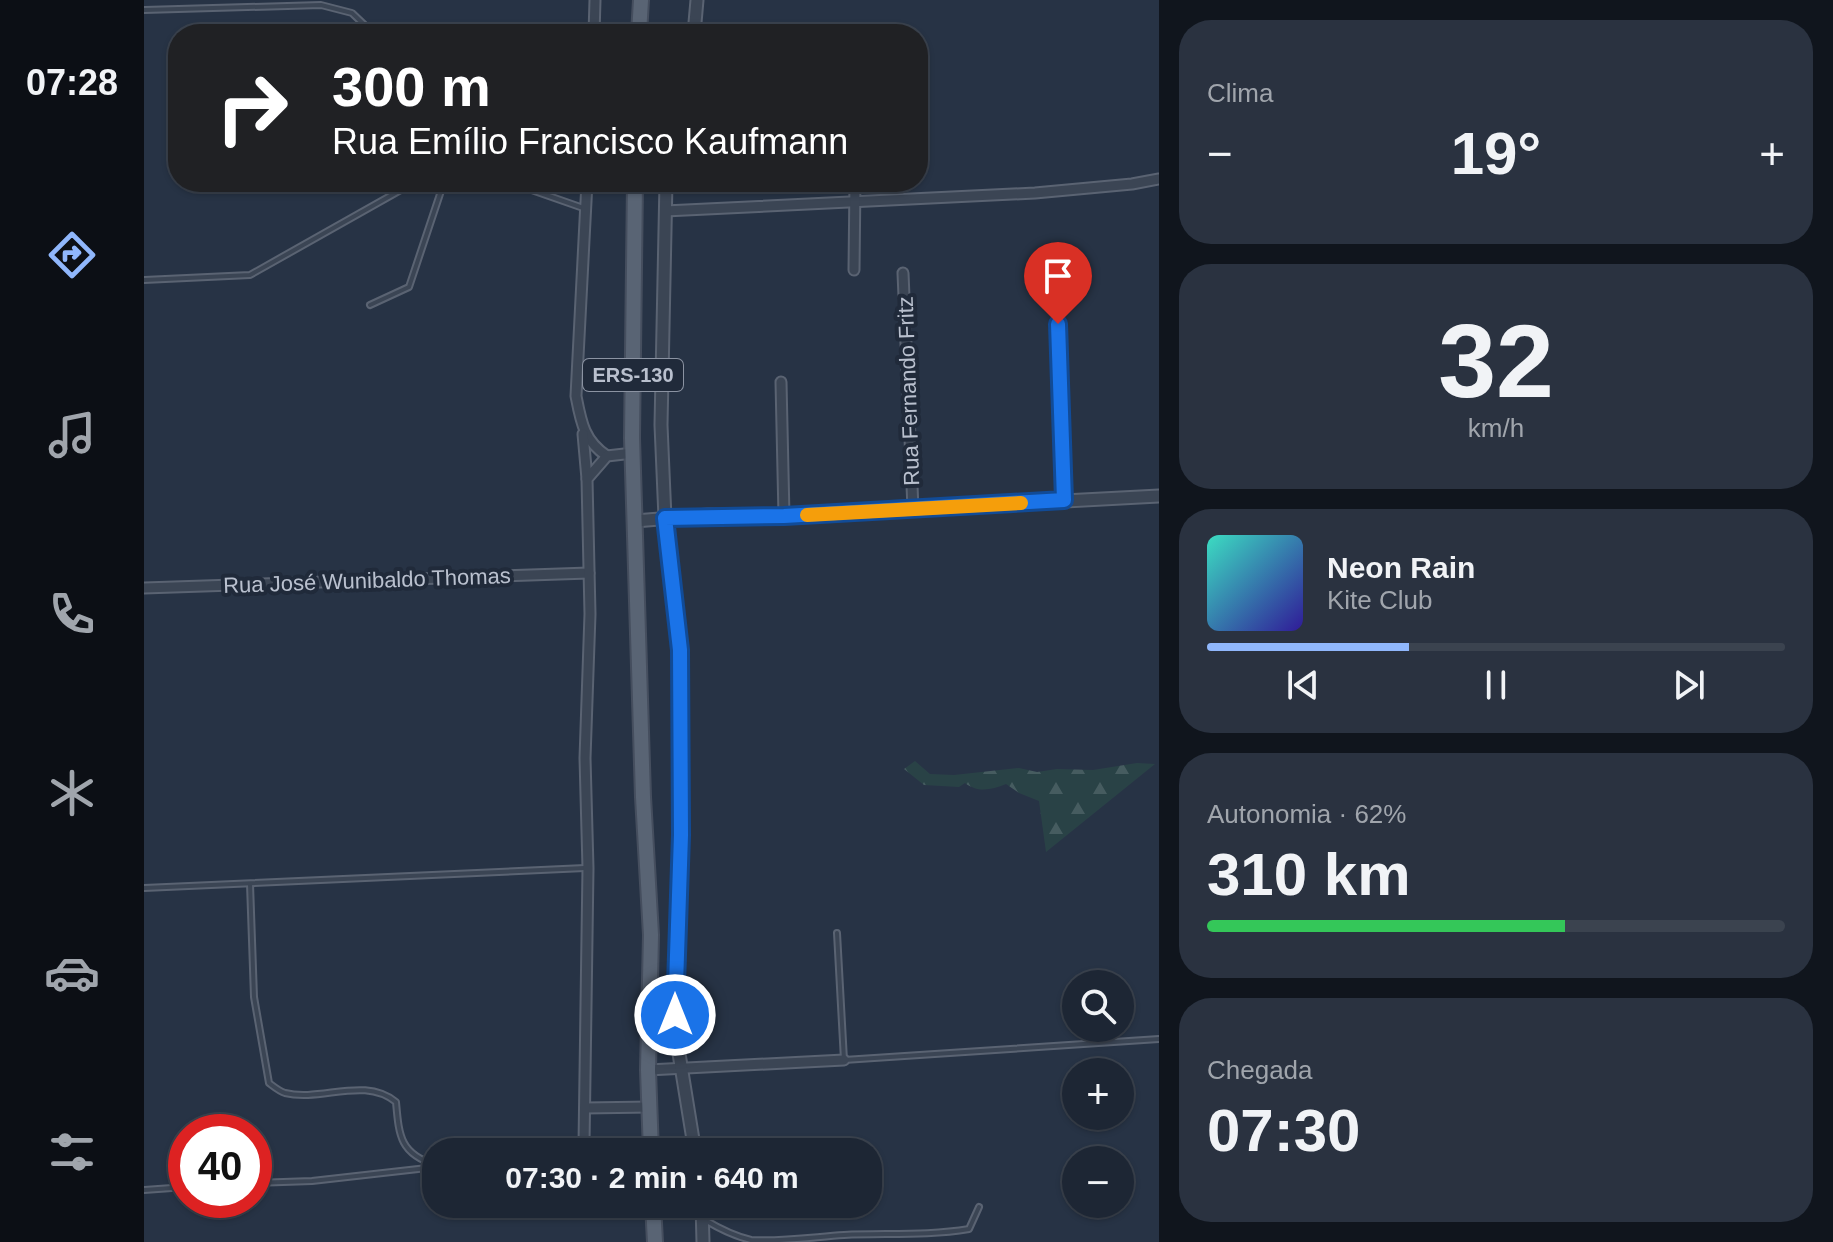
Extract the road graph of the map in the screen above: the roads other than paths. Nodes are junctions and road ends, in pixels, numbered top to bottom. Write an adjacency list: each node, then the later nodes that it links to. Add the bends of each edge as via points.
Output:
1 (595, 0): 6 (street)
2 (641, 0): 7 (main road)
3 (697, 0): 8 (street)
4 (144, 10): 5 (lane, via 321,5 352,13)
5 (364, 24)
6 (594, 24)
7 (640, 24)
8 (695, 24)
9 (1159, 179): 17 (street, via 1035,193)
10 (397, 192): 23 (lane, via 250,275)
11 (441, 192): 24 (lane, via 409,287)
12 (538, 192): 18 (lane)
13 (587, 192): 18 (street)
14 (635, 192): 27 (main road, ERS-130)
15 (666, 192): 19 (street)
16 (855, 192): 17 (street)
17 (855, 200): 19 (street); 21 (street)
18 (586, 209): 26 (street, via 576,396)
19 (665, 211): 34 (street)
20 (1056, 266): 31 (street)
21 (854, 270)
22 (903, 273): 32 (street, Rua Fernando Fritz)
23 (144, 280)
24 (370, 305)
25 (781, 382): 33 (street)
26 (583, 430): 28 (street, via 594,448); 29 (street)
27 (633, 453): 28 (street); 35 (main road, ERS-130)
28 (607, 456): 29 (street)
29 (587, 479): 36 (street)
30 (1159, 496): 31 (street)
31 (1064, 500): 32 (street)
32 (913, 509): 33 (street)
33 (784, 516): 34 (street)
34 (665, 518): 35 (street); 44 (street, via 680,650 675,995)
35 (635, 521): 45 (main road, ERS-130, via 651,935)
36 (589, 573): 37 (street, Rua José Wunibaldo Thomas); 38 (street)
37 (144, 588)
38 (588, 868): 39 (lane); 47 (street)
39 (250, 883): 40 (lane); 51 (lane, via 254,997 269,1083 283,1093 384,1093 396,1102 401,1139 411,1155)
40 (144, 888)
41 (837, 933): 43 (lane)
42 (1159, 1039): 43 (lane)
43 (844, 1060): 44 (street)
44 (682, 1068): 45 (street); 50 (street)
45 (648, 1070): 46 (main road, ERS-130)
46 (650, 1107): 47 (street); 49 (main road, ERS-130)
47 (585, 1108): 48 (street)
48 (584, 1138)
49 (651, 1138)
50 (693, 1138)
51 (422, 1160)
52 (422, 1168): 53 (lane)
53 (272, 1182)
54 (168, 1188): 55 (lane)
55 (144, 1190)
56 (979, 1207): 58 (lane, via 969,1229 778,1241 728,1233)
57 (654, 1218): 59 (main road)
58 (703, 1219): 60 (street)
59 (655, 1242)
60 (703, 1242)

